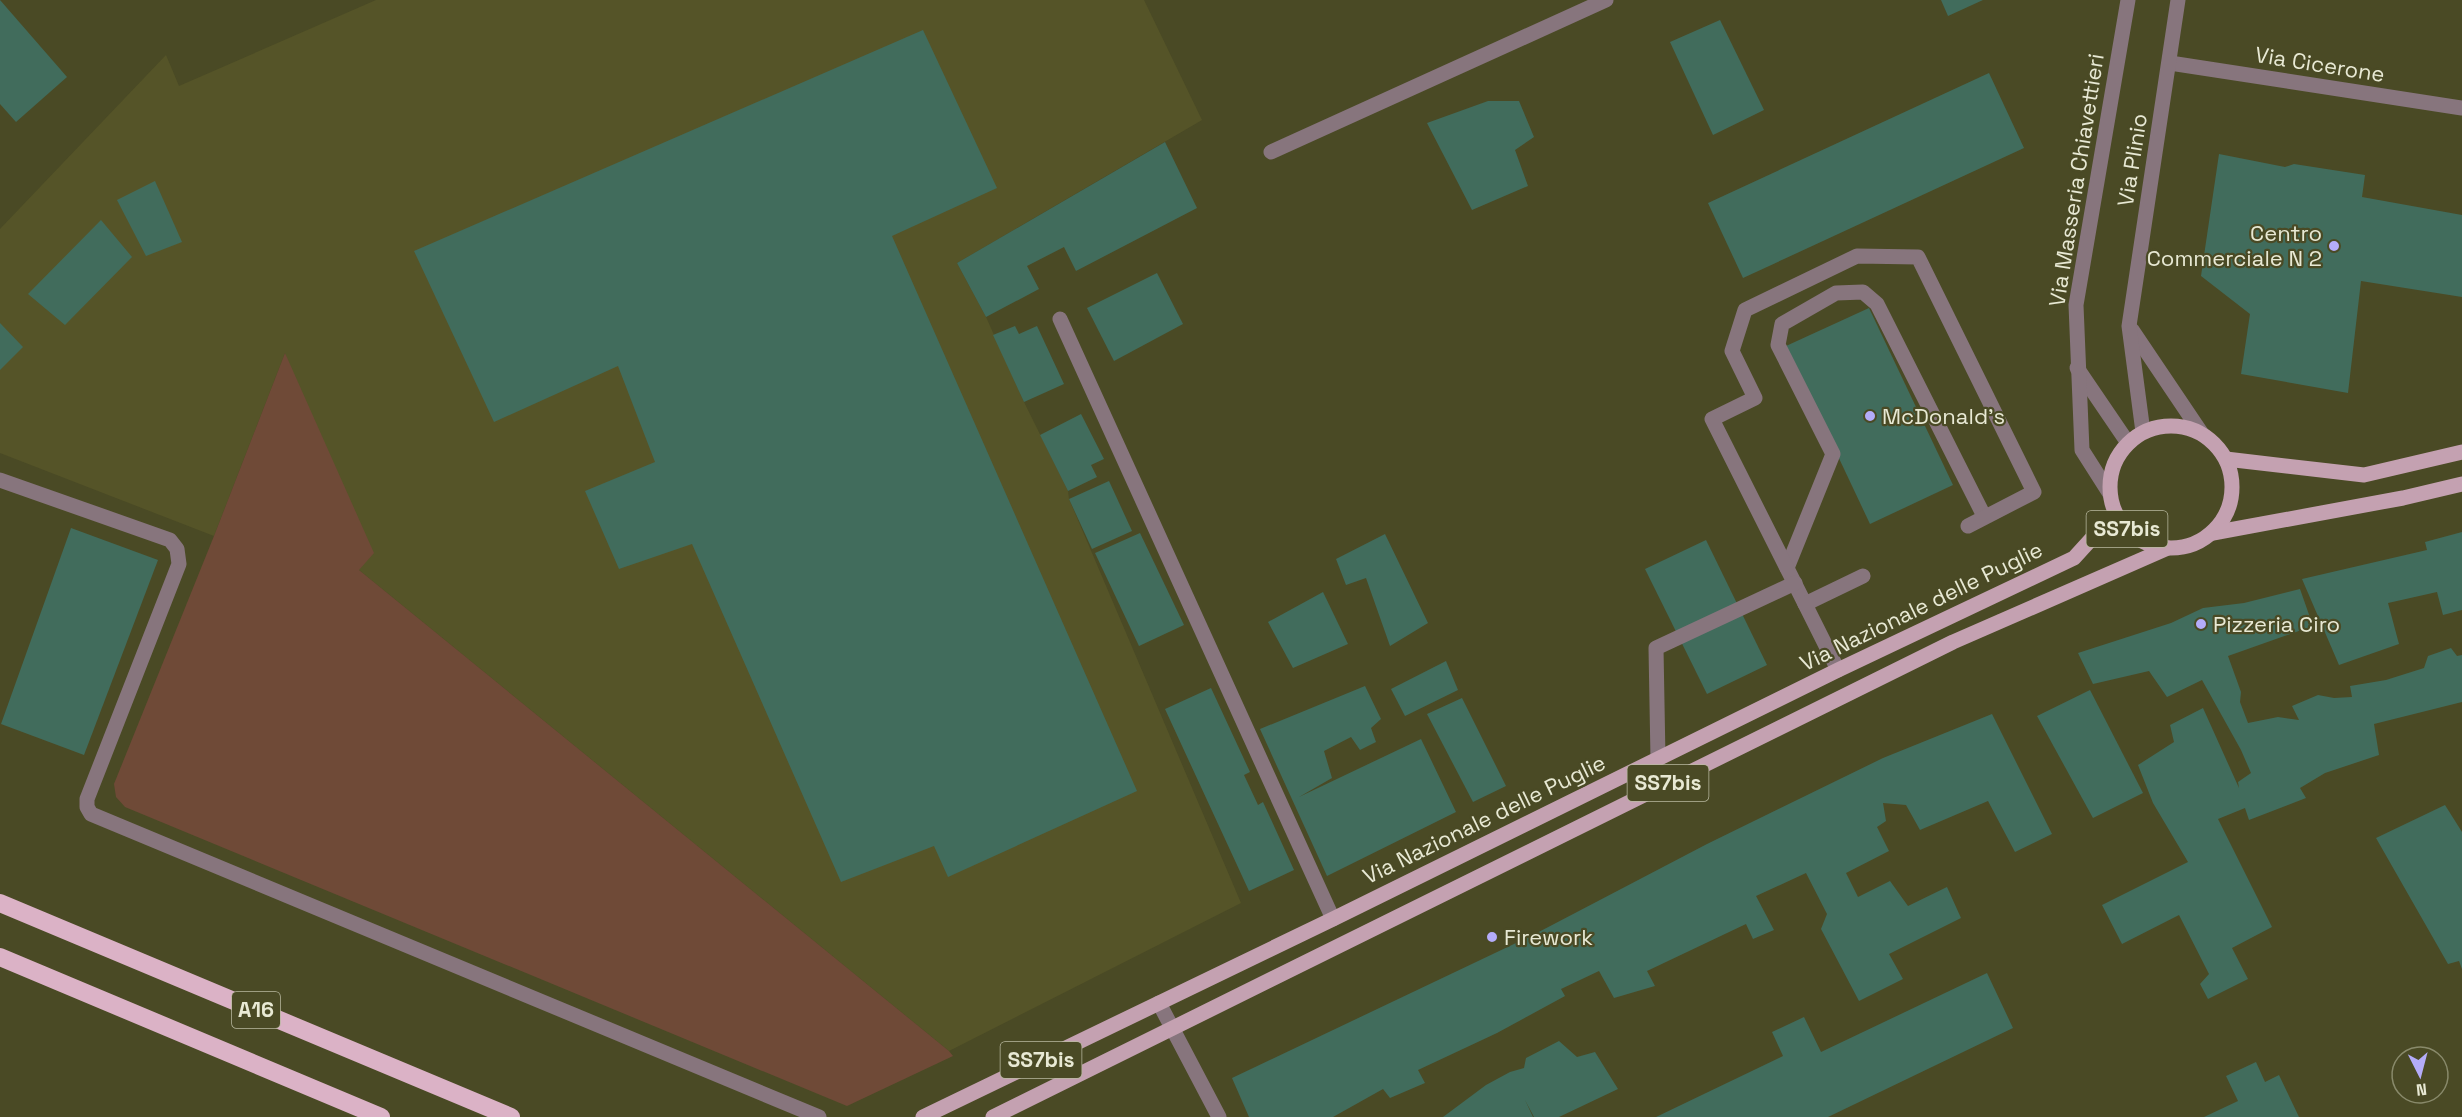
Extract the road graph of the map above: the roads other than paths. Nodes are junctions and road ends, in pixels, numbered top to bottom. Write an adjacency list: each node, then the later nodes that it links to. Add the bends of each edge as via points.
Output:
1 (1606, 0): 6 (street)
2 (2128, 0): 9 (street, Via Masseria Chiavettieri, via 2076,305)
3 (2178, 0): 4 (street, Via Plinio)
4 (2170, 63): 5 (street, Via Cicerone); 8 (street, Via Plinio)
5 (2462, 108)
6 (1271, 152)
7 (1060, 319): 30 (street)
8 (2129, 326): 10 (street, Via Plinio); 11 (street)
9 (2077, 368): 12 (street); 17 (street, via 2082,450)
10 (2143, 432): 11 (main road, SS7bis, via 2162,426 2183,427); 12 (main road, SS7bis)
11 (2202, 435): 14 (main road, SS7bis)
12 (2128, 443): 17 (main road, SS7bis, via 2110,475)
13 (2462, 452): 14 (main road, via 2364,475)
14 (2226, 459): 21 (main road, via 2232,478 2232,498)
15 (0, 480): 36 (street, via 170,540 177,549 179,564 87,799 91,814)
16 (2462, 483): 21 (main road, SS7bis, via 2403,498)
17 (2110, 494): 18 (main road, SS7bis)
18 (2115, 513): 22 (main road, SS7bis, via 2136,538 2151,546); 27 (main road, Via Nazionale delle Puglie / SS7bis, via 2074,558)
19 (1984, 516): 20 (street); 23 (street, via 1877,304 1863,292 1836,293 1782,324 1778,345 1833,454); 23 (street, via 2034,492 1918,257 1857,256 1745,310 1732,351 1755,398 1712,420)
20 (1968, 526)
21 (2213, 533): 22 (main road, SS7bis, via 2192,545)
22 (2168, 548): 33 (main road, Via Nazionale delle Puglie / SS7bis, via 1953,642)
23 (1787, 568): 25 (street)
24 (1863, 576): 26 (street)
25 (1795, 583): 26 (street); 28 (street, via 1656,648)
26 (1805, 604): 27 (street)
27 (1838, 670): 28 (main road, Via Nazionale delle Puglie / SS7bis)
28 (1658, 759): 30 (main road, Via Nazionale delle Puglie / SS7bis)
29 (0, 903): 35 (highway, A16)
30 (1333, 919): 32 (main road, Via Nazionale delle Puglie / SS7bis)
31 (0, 957): 34 (highway, A16)
32 (1159, 1003): 33 (street); 37 (main road, Via Nazionale delle Puglie / SS7bis)
33 (1173, 1028): 38 (main road, Via Nazionale delle Puglie / SS7bis); 39 (street)
34 (381, 1117)
35 (511, 1117)
36 (819, 1117)
37 (923, 1117)
38 (993, 1117)
39 (1219, 1117)

